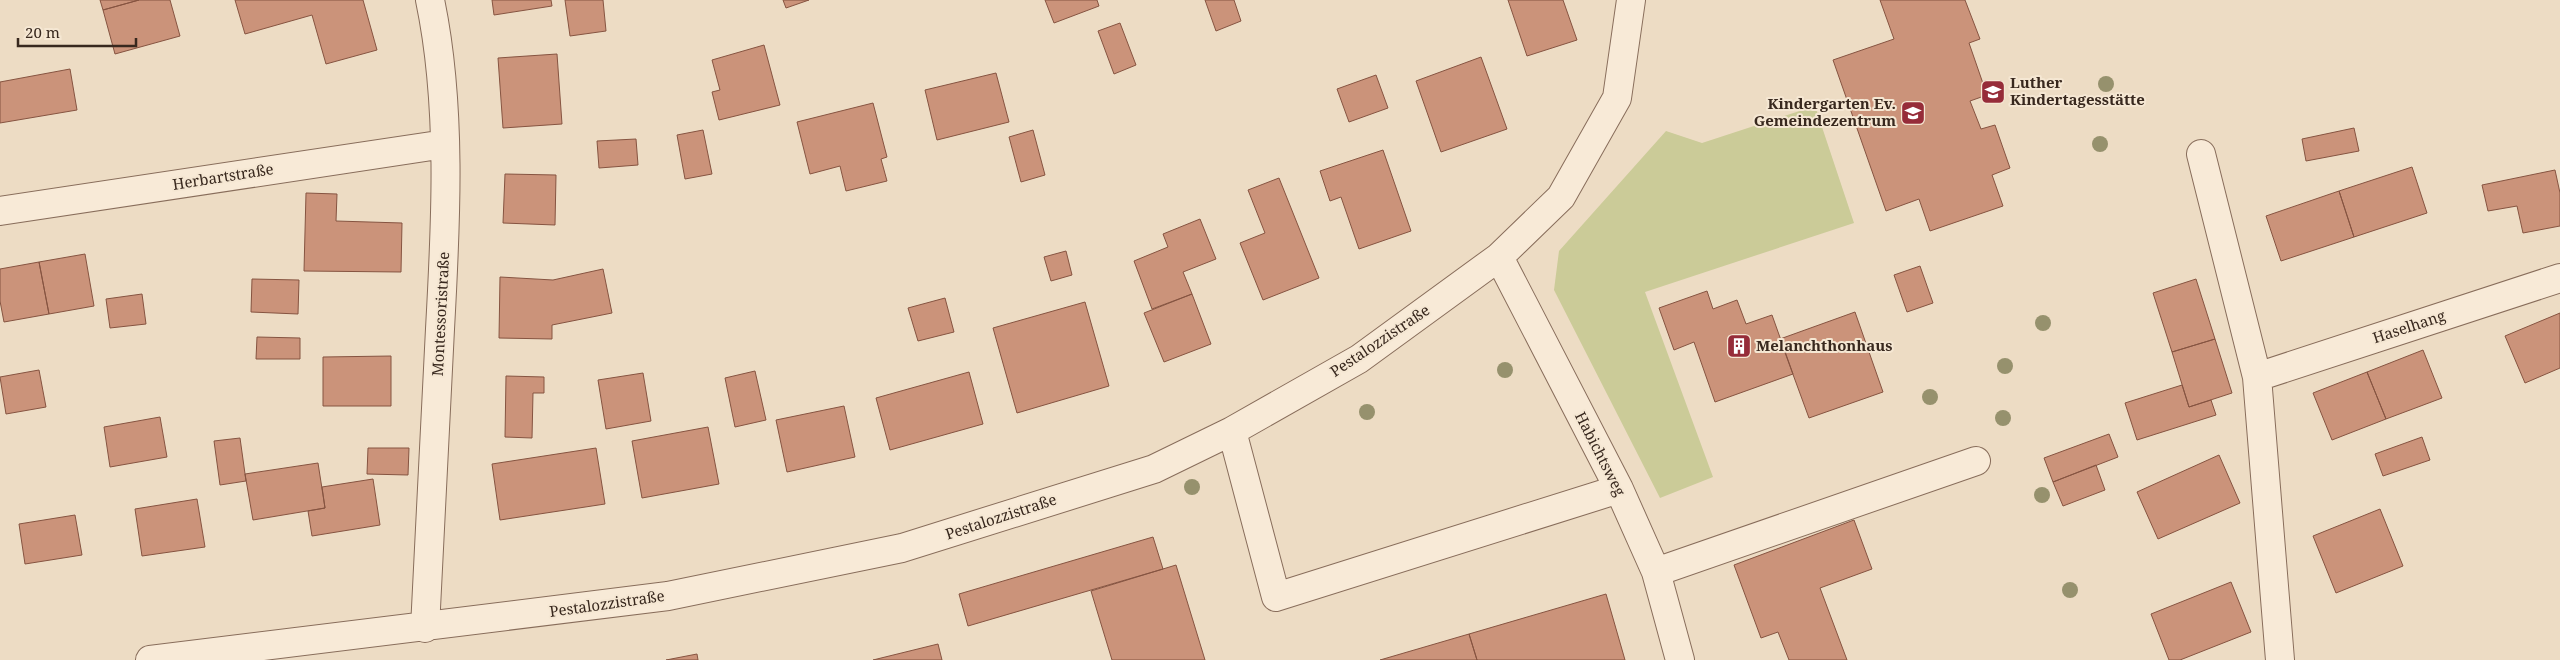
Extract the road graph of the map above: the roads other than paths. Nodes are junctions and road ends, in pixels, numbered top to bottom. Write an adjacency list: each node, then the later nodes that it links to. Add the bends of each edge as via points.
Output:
1 (430, 0): 3 (street, Montessoristraße, via 436,28)
2 (1631, 0): 6 (street, Pestalozzistraße, via 1617,98 1560,197)
3 (445, 144): 5 (street, Herbartstraße); 13 (street, Montessoristraße, via 446,220)
4 (2201, 154): 8 (street)
5 (0, 211)
6 (1499, 256): 9 (street, Pestalozzistraße, via 1359,359); 11 (street, Habichtsweg)
7 (2560, 278): 8 (street, Haselhang)
8 (2257, 376): 17 (street)
9 (1232, 431): 11 (street, via 1276,597); 13 (street, Pestalozzistraße, via 1154,469 902,548 668,596)
10 (1976, 461): 12 (street)
11 (1619, 489): 12 (street, Habichtsweg)
12 (1656, 572): 16 (street, Habichtsweg)
13 (425, 628): 14 (street, Pestalozzistraße)
14 (270, 653): 15 (street, Pestalozzistraße)
15 (150, 660)
16 (1680, 660)
17 (2280, 660)

